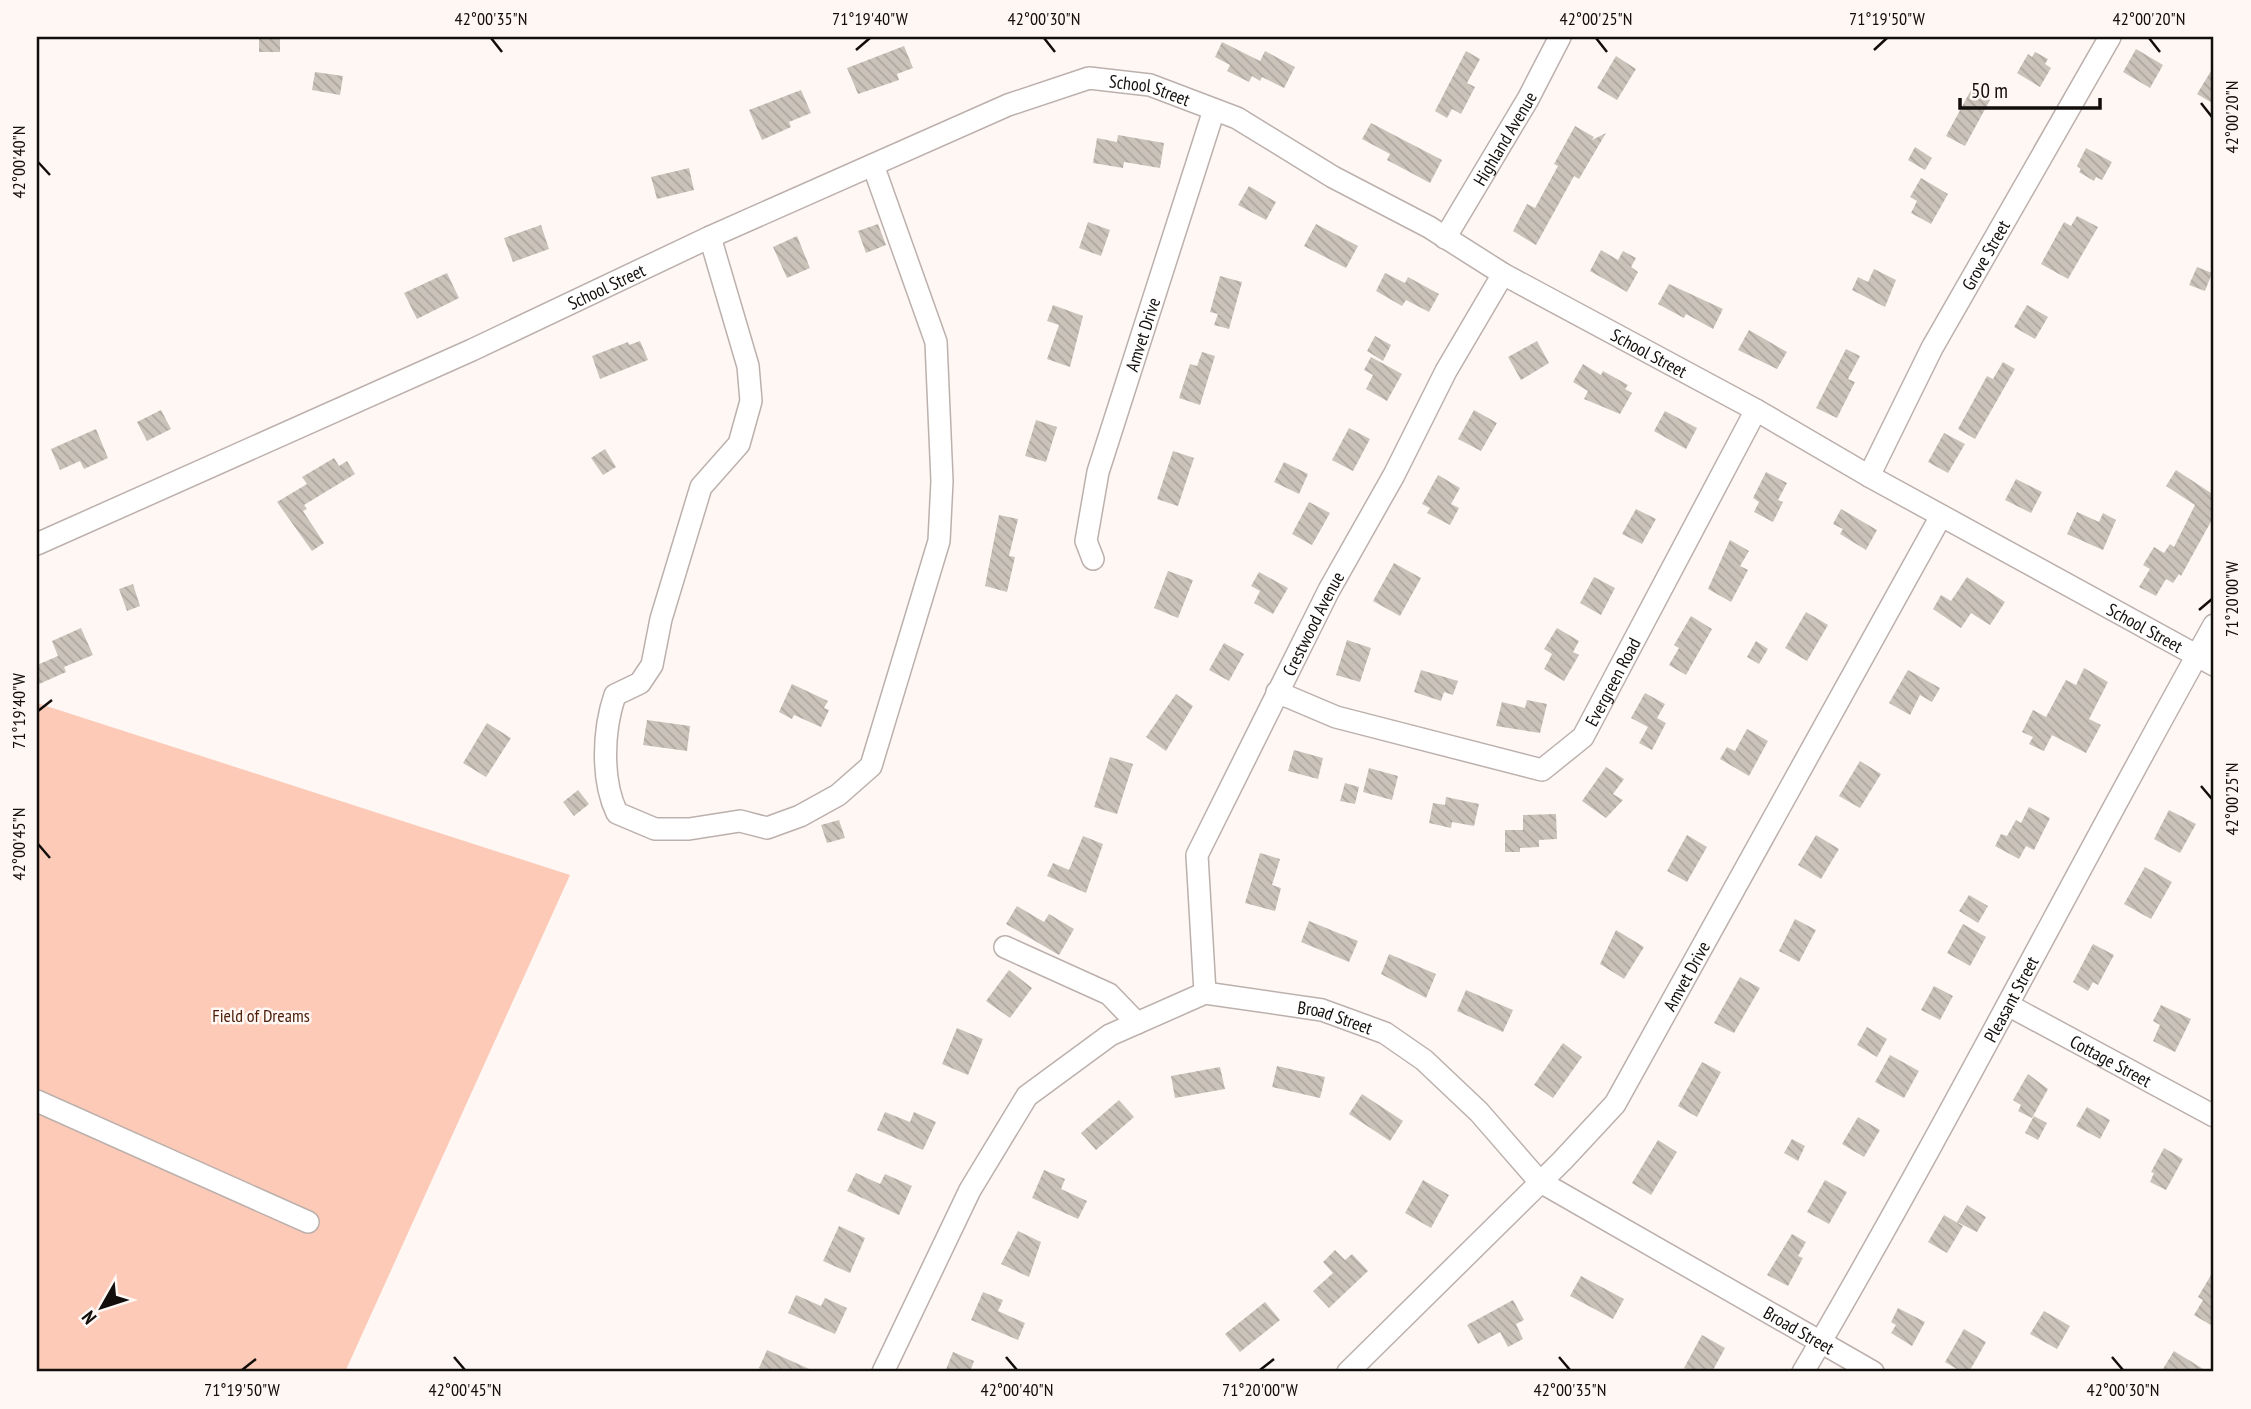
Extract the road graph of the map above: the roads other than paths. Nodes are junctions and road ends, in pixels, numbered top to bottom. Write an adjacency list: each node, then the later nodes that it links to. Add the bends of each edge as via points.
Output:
1 (1560, 37): 6 (street, Highland Avenue)
2 (2110, 37): 9 (street, Grove Street, via 1932,348)
3 (1214, 110): 4 (street, School Street, via 1150,85 1089,78 1008,105); 6 (street, School Street, via 1237,118); 12 (street, Amvet Drive, via 1098,472 1086,541)
4 (873, 165): 5 (street, School Street); 5 (street, via 936,342 942,481 939,541 872,766 838,795 800,817 767,828 740,821 655,829 617,813 607,793 607,717 615,695 640,683 652,665 701,486 739,444 751,401 748,366)
5 (710, 237): 11 (street, School Street, via 472,350)
6 (1445, 238): 7 (street, School Street)
7 (1503, 274): 8 (street, School Street); 15 (street, Crestwood Avenue, via 1446,371)
8 (1756, 410): 9 (street, School Street); 15 (street, Evergreen Road, via 1583,737 1542,770 1336,717)
9 (1869, 476): 10 (street, School Street)
10 (1941, 516): 14 (street, School Street); 22 (street, Amvet Drive, via 1615,1104)
11 (37, 544)
12 (1093, 559)
13 (2214, 625): 14 (street, Pleasant Street)
14 (2206, 660): 18 (street, Pleasant Street)
15 (1277, 692): 17 (street, Crestwood Avenue, via 1198,855)
16 (1005, 947): 19 (street, via 1109,994)
17 (1205, 993): 19 (street); 22 (street, Broad Street, via 1322,1010 1385,1033 1423,1060 1479,1112)
18 (2008, 1004): 21 (street, Cottage Street); 24 (street, Pleasant Street)
19 (1137, 1023): 25 (street, via 1110,1035 1027,1096 970,1191)
20 (37, 1101): 23 (street)
21 (2214, 1116)
22 (1539, 1181): 24 (street, Broad Street); 26 (street, Amvet Drive)
23 (308, 1222)
24 (1820, 1344): 27 (street, Pleasant Street); 28 (street, Broad Street)
25 (883, 1372)
26 (1348, 1372)
27 (1803, 1372)
28 (1873, 1372)

